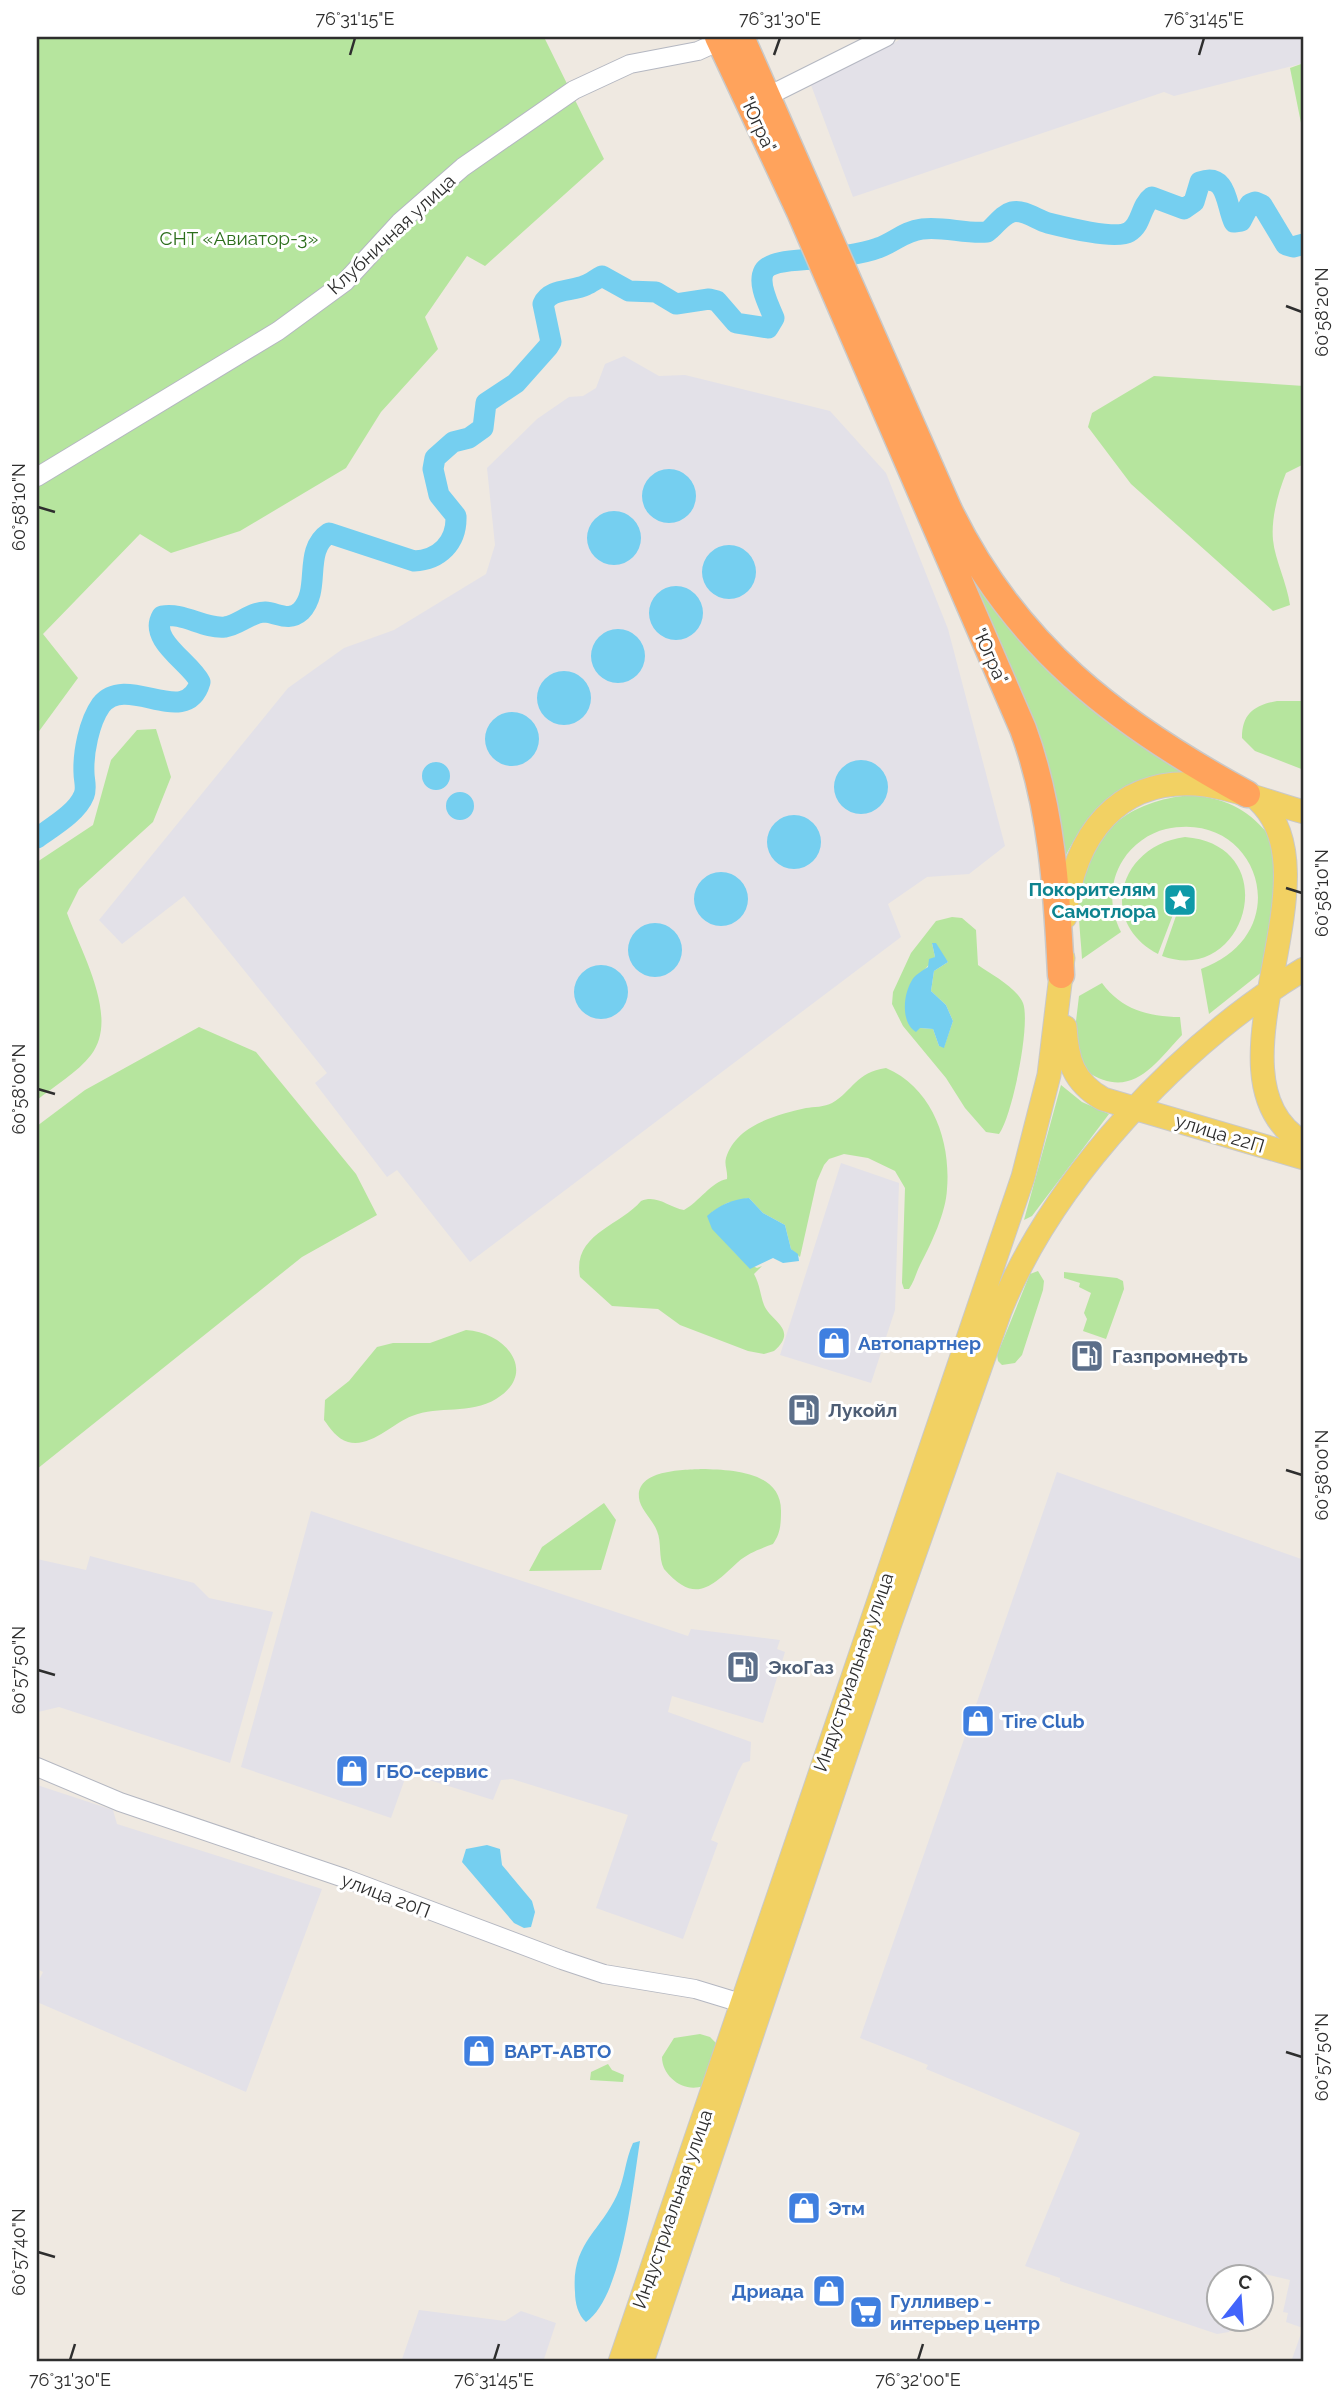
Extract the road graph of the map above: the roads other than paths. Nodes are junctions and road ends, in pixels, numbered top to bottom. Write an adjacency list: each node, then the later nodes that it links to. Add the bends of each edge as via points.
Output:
1 (886, 37): 3 (street)
2 (726, 38): 3 (highway, "Югра"); 4 (highway, "Югра"); 6 (street, Клубничная улица, via 698,51 630,64 574,89 463,167 400,222 353,274 289,323)
3 (768, 96): 4 (highway, "Югра")
4 (808, 208): 5 (highway)
5 (847, 296): 7 (highway, "Югра", via 949,510 1010,613 1111,708); 10 (highway, "Югра", via 1030,748 1049,828)
6 (37, 477)
7 (1247, 794): 8 (main road); 9 (main road, улица 22П, via 1281,821 1300,866); 10 (main road, via 1203,785 1174,785 1146,791 1119,805 1097,826 1070,876)
8 (1304, 812)
9 (1296, 974): 11 (main road, Индустриальная улица, via 1212,1038); 12 (main road, улица 22П, via 1270,1049 1268,1070 1280,1117 1290,1133)
10 (1061, 975): 11 (main road, улица 22П, via 1070,1067 1091,1092); 15 (main road, Индустриальная улица, via 1048,1083 1023,1177)
11 (1136, 1109): 13 (main road, улица 22П); 17 (main road, Индустриальная улица, via 1088,1162 1040,1227 1000,1311)
12 (1304, 1143)
13 (1304, 1158)
14 (37, 1767): 15 (street, улица 20П, via 100,1794 562,1960 604,1974 695,1989)
15 (741, 2003): 16 (main road, Индустриальная улица)
16 (620, 2362)
17 (642, 2362)

